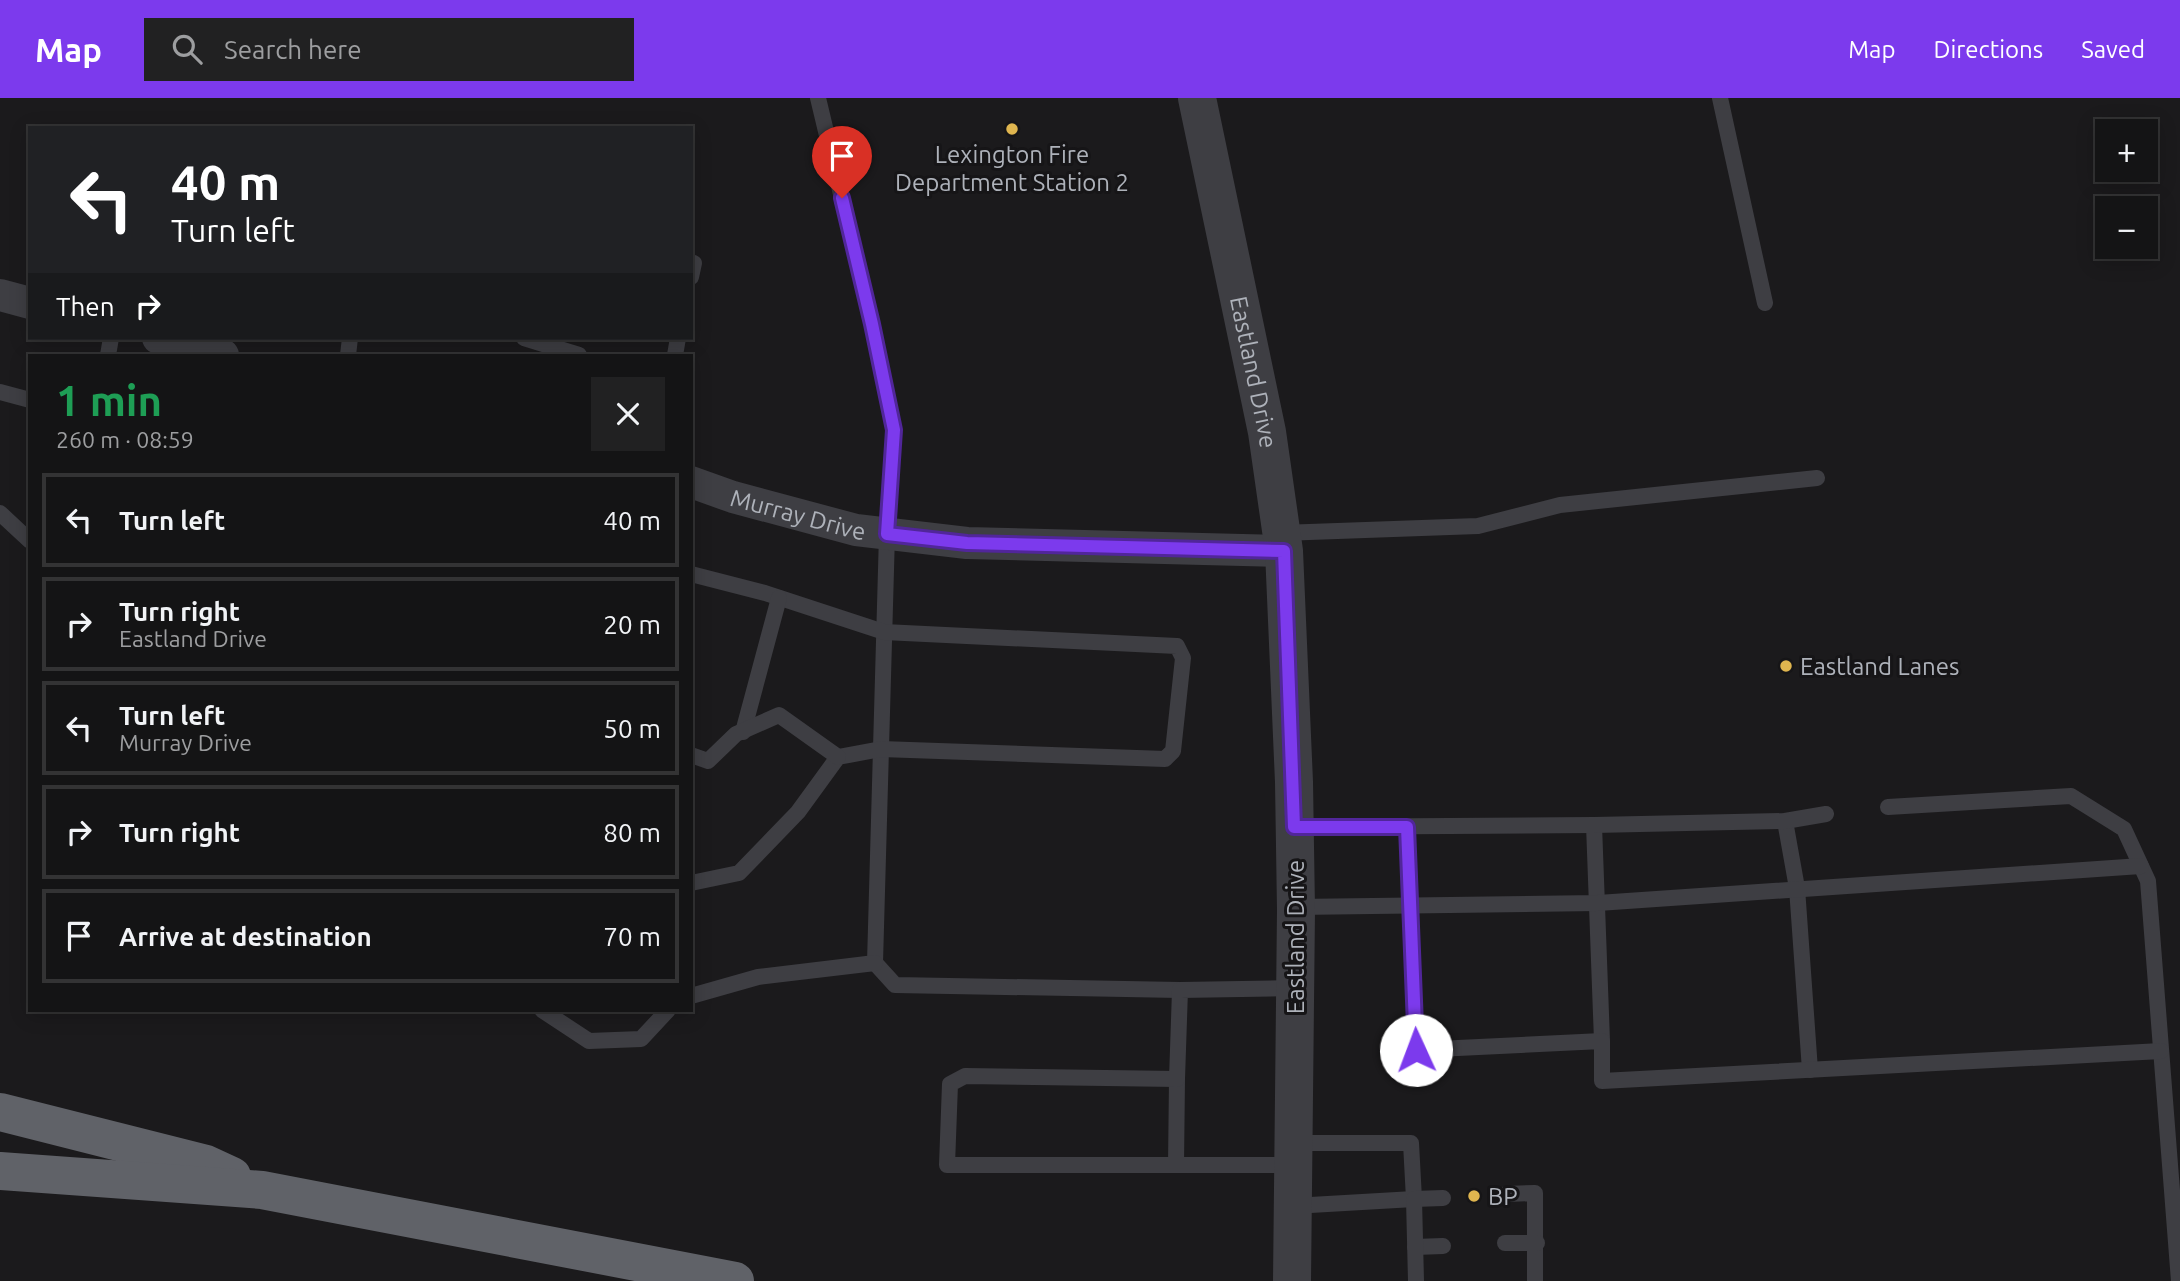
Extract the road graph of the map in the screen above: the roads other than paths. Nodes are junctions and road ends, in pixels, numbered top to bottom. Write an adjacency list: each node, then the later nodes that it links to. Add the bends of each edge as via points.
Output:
1 (818, 98): 16 (lane, via 894,430)
2 (1197, 98): 18 (street, Eastland Drive, via 1267,432)
3 (1720, 98): 6 (lane)
4 (0, 295): 5 (street)
5 (28, 302)
6 (1765, 303)
7 (166, 340): 9 (street)
8 (530, 340): 10 (lane)
9 (219, 354)
10 (576, 354)
11 (0, 392): 12 (lane)
12 (28, 399)
13 (1817, 478): 18 (lane, via 1560,505 1478,526)
14 (693, 483): 16 (street, Murray Drive, via 856,530)
15 (0, 513): 17 (lane)
16 (887, 534): 18 (street, Murray Drive, via 967,543); 21 (lane)
17 (28, 539)
18 (1282, 542): 30 (street, Eastland Drive)
19 (693, 576): 20 (lane)
20 (779, 598): 21 (lane); 22 (lane)
21 (884, 632): 23 (lane); 23 (lane, via 1177,646 1182,658 1173,751 1165,759)
22 (743, 732): 24 (lane, via 708,761); 25 (lane, via 779,715)
23 (881, 749): 25 (lane); 38 (lane)
24 (693, 756)
25 (838, 757): 33 (lane, via 798,812 739,873)
26 (1888, 807): 32 (lane, via 2071,796 2124,829)
27 (1826, 814): 28 (lane)
28 (1785, 821): 29 (lane); 34 (lane)
29 (1594, 825): 31 (lane); 35 (lane)
30 (1294, 827): 31 (lane); 37 (street, Eastland Drive)
31 (1407, 827): 36 (lane)
32 (2141, 866): 34 (lane); 45 (lane, via 2148,881)
33 (693, 883)
34 (1797, 888): 35 (lane); 46 (lane)
35 (1598, 903): 36 (lane); 44 (lane)
36 (1410, 905): 37 (lane); 44 (lane, via 1416,1050)
37 (1296, 907): 39 (street, Eastland Drive)
38 (875, 963): 40 (lane, via 895,985); 41 (lane, via 758,977)
39 (1296, 988): 40 (lane); 49 (street, Eastland Drive)
40 (1180, 989): 47 (lane)
41 (693, 995)
42 (545, 1012): 43 (lane, via 589,1041 641,1039)
43 (666, 1012)
44 (1602, 1041): 46 (lane, via 1602,1081)
45 (2161, 1051): 46 (lane); 65 (lane)
46 (1810, 1070)
47 (1177, 1079): 50 (lane); 50 (lane, via 965,1076 950,1084 947,1165)
48 (0, 1112): 52 (highway, via 206,1164)
49 (1294, 1154): 50 (lane); 55 (lane, via 1411,1143); 56 (street, Eastland Drive)
50 (1176, 1165)
51 (0, 1171): 52 (highway)
52 (262, 1190): 61 (highway)
53 (1506, 1194): 58 (lane, via 1535,1193)
54 (1443, 1198): 55 (lane)
55 (1413, 1199): 56 (lane); 60 (lane)
56 (1293, 1206): 62 (street, Eastland Drive)
57 (1505, 1243): 58 (lane)
58 (1537, 1243): 64 (lane)
59 (1443, 1246): 60 (lane)
60 (1415, 1247): 63 (lane)
61 (735, 1281)
62 (1292, 1281)
63 (1416, 1281)
64 (1535, 1281)
65 (2179, 1281)

